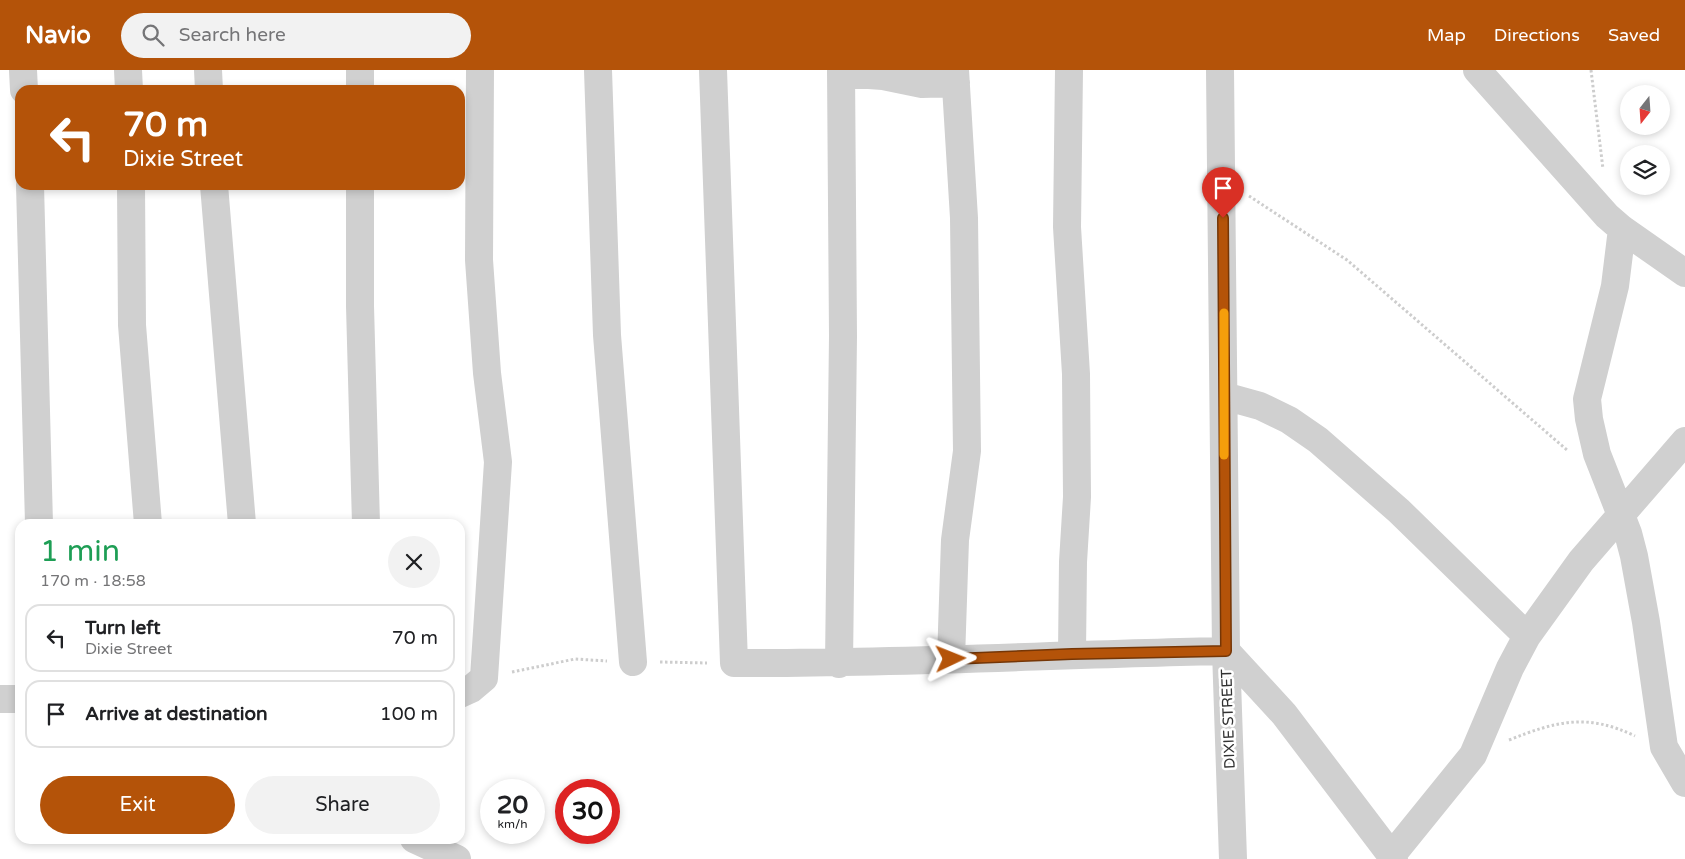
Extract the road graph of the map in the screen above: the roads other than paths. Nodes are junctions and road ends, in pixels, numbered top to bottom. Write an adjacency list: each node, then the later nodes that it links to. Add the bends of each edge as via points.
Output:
1 (23, 70): 13 (street)
2 (128, 70): 14 (street)
3 (208, 70): 15 (street)
4 (360, 70): 16 (street)
5 (480, 70): 36 (street, via 479,260 487,373 498,462 484,678)
6 (598, 70): 34 (street, via 608,335)
7 (713, 70): 35 (street, via 734,663)
8 (1068, 70): 32 (street, via 1067,227 1076,374 1077,496 1072,562)
9 (1220, 70): 23 (street, DIXIE STREET)
10 (1477, 70): 21 (street)
11 (841, 72): 12 (street, via 922,84); 35 (street, via 843,336)
12 (956, 77): 33 (street, via 964,218 967,451 955,540)
13 (24, 85)
14 (129, 85)
15 (209, 85)
16 (360, 85)
17 (30, 190): 26 (street)
18 (131, 190): 27 (street, via 132,325)
19 (214, 190): 28 (street)
20 (360, 190): 29 (street)
21 (1614, 222): 22 (street); 25 (street, via 1614,286 1587,399 1597,454)
22 (1685, 273)
23 (1224, 396): 30 (street, via 1260,406 1289,420 1318,440 1399,511); 31 (street, DIXIE STREET)
24 (1685, 441): 25 (street)
25 (1622, 515): 30 (street, via 1581,561); 39 (street, via 1642,597 1664,747)
26 (39, 519)
27 (148, 519)
28 (242, 519)
29 (366, 519)
30 (1527, 636): 41 (street, via 1473,755)
31 (1226, 651): 32 (street); 41 (street, via 1284,714); 43 (street, DIXIE STREET)
32 (1072, 654): 33 (street)
33 (951, 659): 35 (street)
34 (633, 662)
35 (839, 664)
36 (465, 692)
37 (0, 699): 38 (street)
38 (15, 699)
39 (1685, 783)
40 (425, 844): 42 (street)
41 (1393, 857)
42 (457, 859)
43 (1233, 859)

